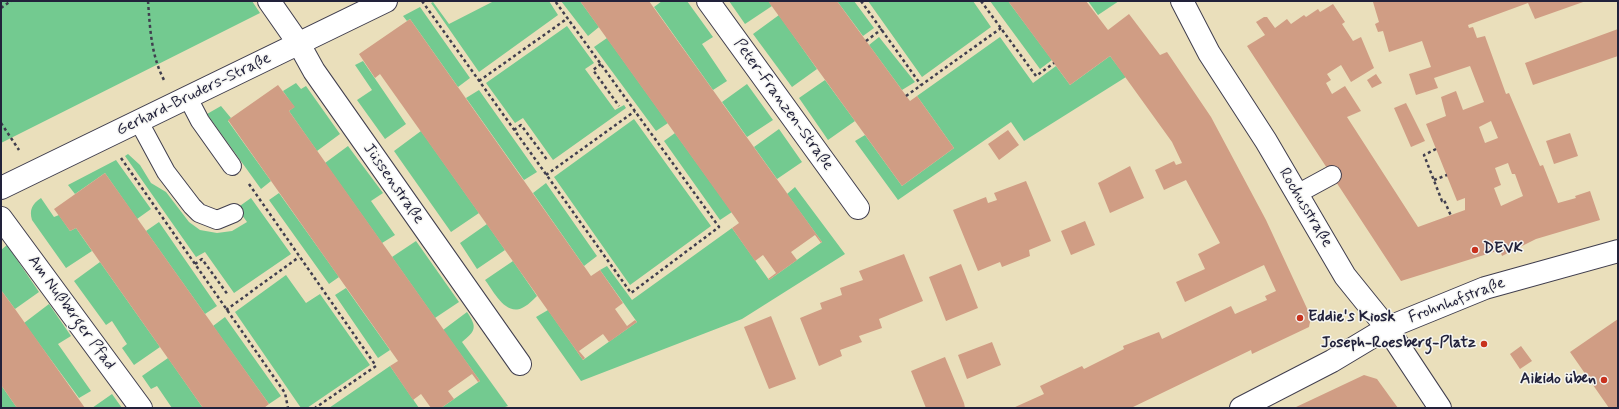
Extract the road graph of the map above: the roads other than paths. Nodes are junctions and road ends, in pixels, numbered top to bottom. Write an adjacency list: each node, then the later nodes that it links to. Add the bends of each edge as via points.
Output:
1 (269, 1): 5 (street, Jüssenstraße)
2 (386, 1): 5 (street, Gerhard-Bruders-Straße)
3 (708, 1): 12 (street, Peter-Franzen-Straße)
4 (1182, 1): 11 (street, Rochusstraße, via 1209,53 1266,141)
5 (299, 44): 6 (street, Gerhard-Bruders-Straße); 17 (street, Jüssenstraße, via 314,71)
6 (182, 101): 7 (street, Gerhard-Bruders-Straße); 8 (lane, via 200,121)
7 (139, 122): 10 (street, Gerhard-Bruders-Straße); 13 (lane, via 166,172 199,213 217,220)
8 (232, 166)
9 (1332, 175): 11 (lane)
10 (1, 188)
11 (1296, 194): 16 (street, Rochusstraße, via 1345,276)
12 (858, 208)
13 (234, 213)
14 (1, 218): 18 (street, Am Nußberger Pfad)
15 (1618, 251): 16 (street, Frohnhofstraße, via 1484,288)
16 (1387, 328): 19 (street, Frohnhofstraße, via 1332,361); 20 (street, Rochusstraße)
17 (520, 364)
18 (141, 408)
19 (1241, 408)
20 (1440, 408)

